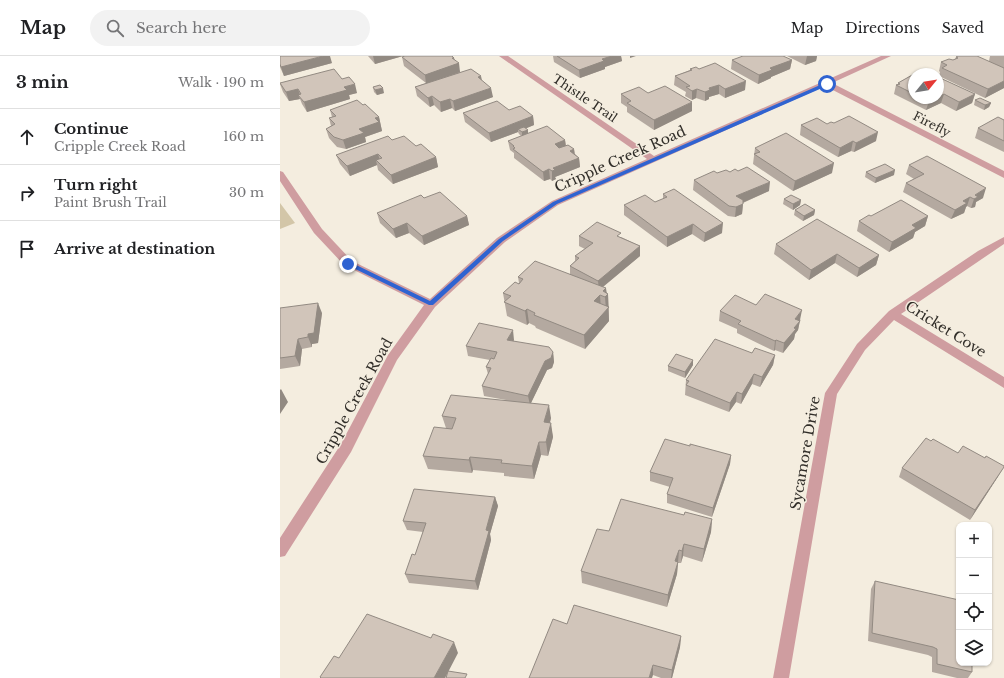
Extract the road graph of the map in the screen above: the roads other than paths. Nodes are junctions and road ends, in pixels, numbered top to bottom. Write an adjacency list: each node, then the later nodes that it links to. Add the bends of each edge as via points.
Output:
1 (503, 56): 4 (street, Thistle Trail)
2 (887, 56): 3 (street, Cripple Creek Road)
3 (827, 84): 4 (street, Cripple Creek Road); 6 (street, Firefly)
4 (653, 160): 8 (street, Cripple Creek Road, via 555,203 501,240)
5 (280, 174): 8 (street, via 318,231 348,264)
6 (1004, 175)
7 (1004, 240): 9 (street, Sycamore Drive)
8 (431, 304): 11 (street, Cripple Creek Road, via 392,358 346,448)
9 (893, 314): 10 (street, Cricket Cove); 12 (street, Sycamore Drive, via 861,347 831,393)
10 (1004, 383)
11 (280, 551)
12 (781, 678)

